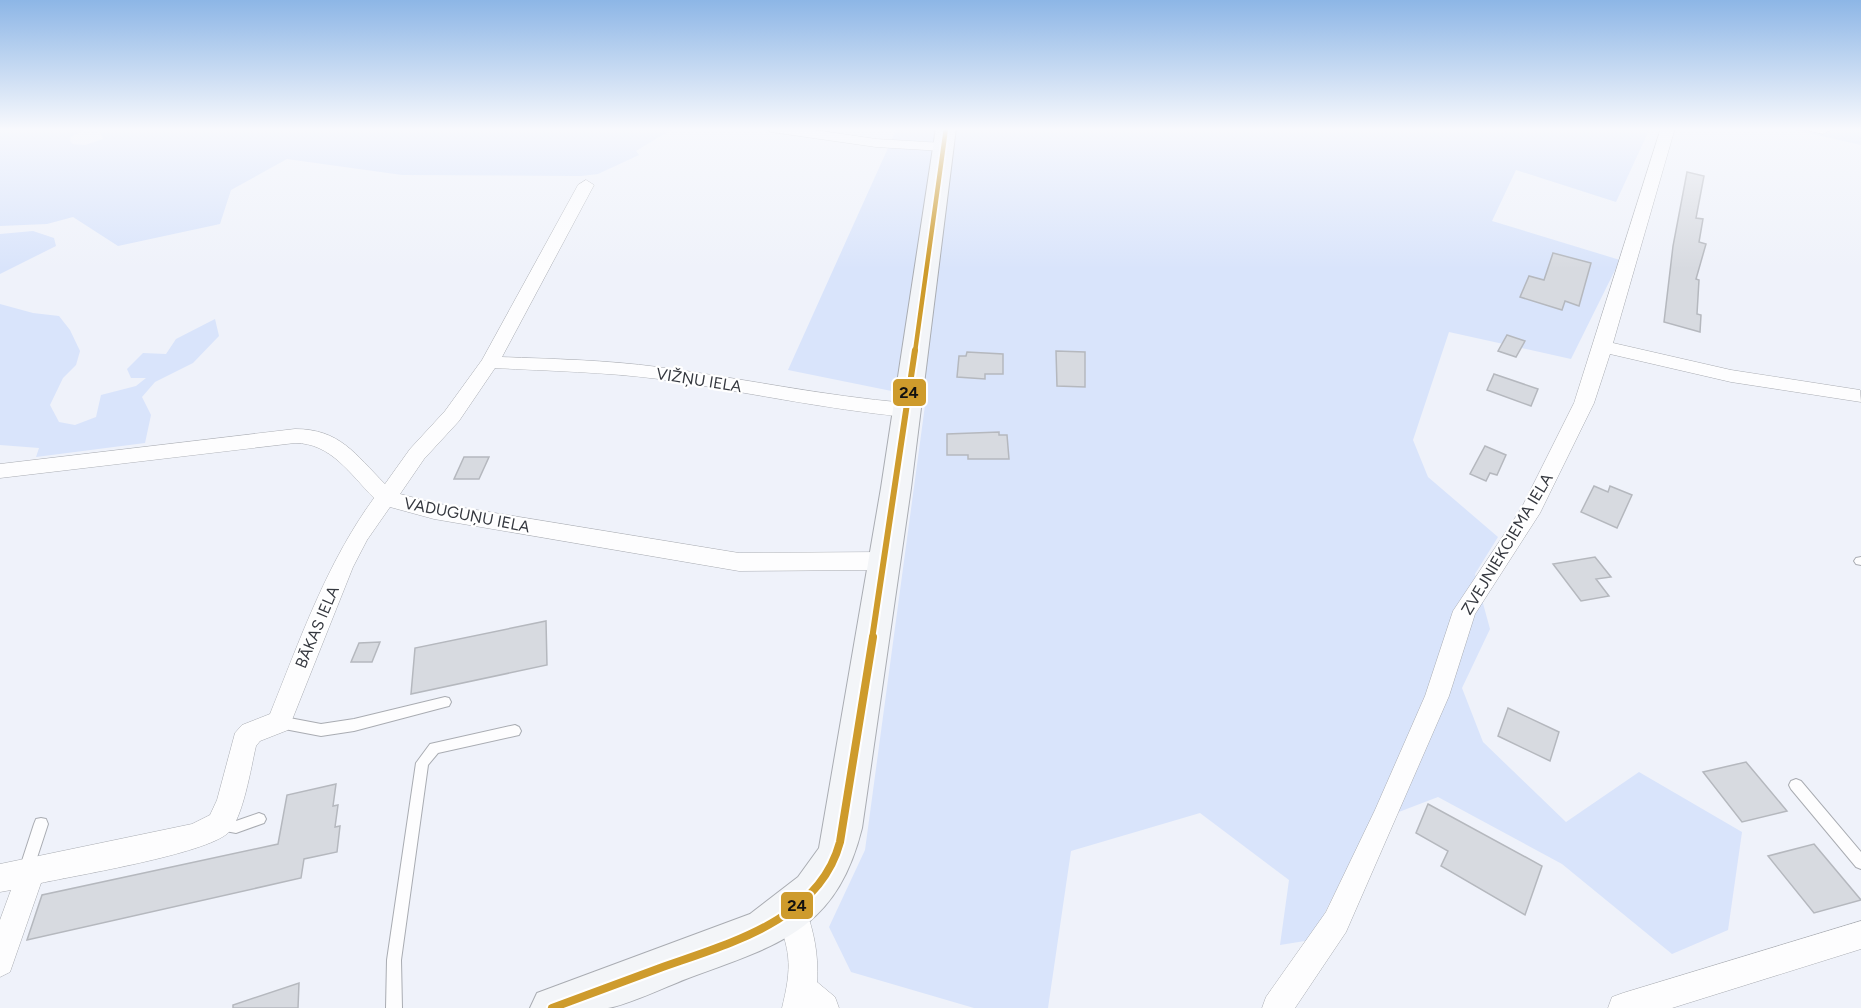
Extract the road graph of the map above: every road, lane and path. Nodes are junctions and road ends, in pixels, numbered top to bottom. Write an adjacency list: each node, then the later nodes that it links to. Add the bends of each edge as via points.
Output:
1 (940, 175): 7 (main road)
2 (1654, 175): 4 (street, ZVEJNIEKCIEMA IELA)
3 (586, 185): 5 (street, BĀKAS IELA)
4 (1603, 346): 6 (street, via 1753,379); 26 (street, ZVEJNIEKCIEMA IELA, via 1584,403 1529,513 1464,610 1437,696 1336,922)
5 (490, 362): 7 (street, VIŽŅU IELA, via 658,373 844,404); 9 (street, BĀKAS IELA)
6 (1860, 396)
7 (907, 410): 10 (main road)
8 (0, 471): 9 (street, VADUGUŅU IELA, via 314,436 336,447)
9 (386, 498): 10 (street, VADUGUŅU IELA, via 434,511 739,562); 12 (street, BĀKAS IELA, via 342,567)
10 (885, 561): 20 (main road, via 835,859)
11 (445, 702): 12 (lane, via 321,730)
12 (279, 722): 17 (street, via 251,733 244,741 230,802)
13 (515, 731): 24 (lane, via 434,748 422,763 394,960)
14 (1796, 785): 18 (lane)
15 (259, 819): 17 (lane, via 236,827)
16 (41, 824): 19 (lane)
17 (219, 824): 19 (street, via 195,836)
18 (1861, 862)
19 (19, 874): 22 (street)
20 (792, 910): 23 (street, via 805,959); 25 (main road, via 762,930)
21 (1861, 935): 27 (street)
22 (0, 962)
23 (808, 1002)
24 (394, 1008)
25 (552, 1008)
26 (1277, 1008)
27 (1623, 1008)

